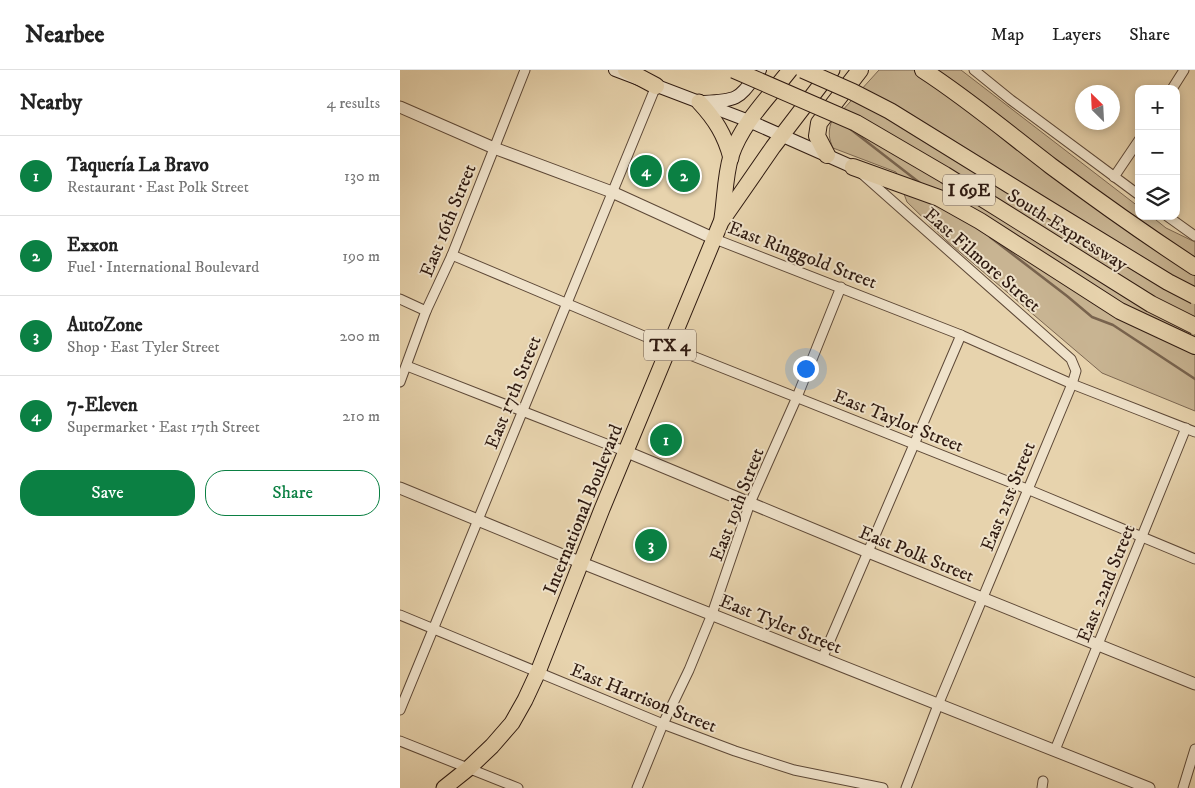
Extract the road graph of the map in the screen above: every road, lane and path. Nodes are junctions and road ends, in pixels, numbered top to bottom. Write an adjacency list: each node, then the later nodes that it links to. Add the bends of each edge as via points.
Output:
1 (525, 70): 20 (street, East 16th Street)
2 (615, 70): 14 (main road)
3 (626, 70): 14 (highway)
4 (734, 70): 38 (highway, South Expressway / I 69E, bridge, via 864,128 1151,304)
5 (760, 70): 15 (main road, via 743,94 735,99)
6 (790, 70): 17 (main road, International Boulevard / TX 4)
7 (803, 70): 34 (highway, South Expressway / I 69E, bridge, via 890,111)
8 (832, 70): 18 (main road, International Boulevard / TX 4)
9 (860, 70): 21 (highway, via 819,122 817,136)
10 (923, 70): 32 (highway, via 1142,232)
11 (974, 70): 24 (street)
12 (1184, 70): 13 (street)
13 (1175, 85)
14 (656, 86): 15 (main road); 25 (street, East 17th Street)
15 (699, 102): 17 (main road); 22 (main road, via 719,126)
16 (400, 107): 20 (street, East Ringgold Street)
17 (749, 121): 18 (main road); 22 (main road, International Boulevard / TX 4)
18 (781, 136): 21 (main road); 28 (main road, International Boulevard / TX 4)
19 (1135, 146): 24 (street)
20 (494, 148): 25 (street, East Ringgold Street); 31 (street, East 16th Street)
21 (827, 155): 23 (main road)
22 (731, 158): 28 (main road, International Boulevard / TX 4)
23 (853, 166): 41 (highway, via 939,198 1120,311); 44 (street, East Filmore Street, via 1072,359 1076,371)
24 (1114, 177): 26 (street)
25 (612, 192): 30 (street, East Ringgold Street); 36 (street, East 17th Street)
26 (1135, 192)
27 (1173, 220): 29 (street)
28 (721, 222): 30 (main road, International Boulevard / TX 4)
29 (1195, 236)
30 (714, 239): 33 (street, East Ringgold Street); 40 (main road, International Boulevard / TX 4)
31 (452, 256): 36 (street, East Taylor Street); 37 (street, East 16th Street)
32 (1195, 266)
33 (841, 287): 39 (street, East Ringgold Street); 45 (street, East 19th Street)
34 (1195, 296)
35 (400, 299): 37 (street)
36 (566, 303): 40 (street, East Taylor Street); 46 (street, East 17th Street)
37 (426, 311): 42 (street, East 16th Street)
38 (1195, 326)
39 (961, 335): 44 (street, East Ringgold Street); 49 (street)
40 (670, 346): 45 (street, East Taylor Street); 50 (main road, International Boulevard / TX 4)
41 (1195, 346)
42 (407, 366): 43 (street, East 16th Street); 46 (street)
43 (400, 382)
44 (1072, 384): 47 (street, East Ringgold Street); 52 (street, East 21st Street)
45 (797, 397): 49 (street, East Taylor Street); 53 (street, East 19th Street)
46 (523, 411): 50 (street); 54 (street, East 17th Street)
47 (1186, 428): 48 (street, East Ringgold Street); 55 (street, East 22nd Street)
48 (1195, 432)
49 (913, 444): 52 (street, East Taylor Street); 56 (street)
50 (627, 452): 53 (street, East Polk Street); 58 (main road, International Boulevard / TX 4)
51 (400, 488): 54 (street, East Tyler Street)
52 (1027, 489): 55 (street, East Taylor Street); 59 (street, East 21st Street)
53 (750, 503): 56 (street, East Polk Street); 61 (street, East 19th Street)
54 (477, 520): 58 (street, East Tyler Street); 62 (street, East 17th Street)
55 (1142, 536): 57 (street, East Taylor Street); 63 (street, East 22nd Street)
56 (868, 552): 59 (street, East Polk Street); 64 (street)
57 (1195, 560)
58 (582, 563): 61 (street, East Tyler Street); 65 (main road, International Boulevard / TX 4)
59 (984, 599): 63 (street, East Polk Street); 67 (street, East 21st Street)
60 (400, 614): 62 (street, East Harrison Street)
61 (712, 614): 64 (street, East Tyler Street); 69 (street, East 19th Street)
62 (433, 628): 65 (street, East Harrison Street); 68 (street, East 17th Street)
63 (1098, 644): 66 (street, East Polk Street); 72 (street, East 22nd Street)
64 (822, 659): 67 (street, East Tyler Street)
65 (538, 672): 69 (street, East Harrison Street); 73 (main road, International Boulevard / TX 4, via 512,723)
66 (1195, 684)
67 (938, 705): 72 (street, East Tyler Street); 79 (street, East 21st Street)
68 (400, 710)
69 (663, 724): 77 (street, East 19th Street); 78 (street, East Harrison Street, via 735,752 794,770)
70 (400, 741): 73 (street)
71 (1195, 749): 81 (street)
72 (1055, 750): 80 (street, East Tyler Street)
73 (469, 768): 74 (street); 75 (main road, International Boulevard / TX 4)
74 (506, 786): 76 (street)
75 (444, 788)
76 (518, 788)
77 (637, 788)
78 (884, 788)
79 (906, 788)
80 (1150, 788)
81 (1183, 788)

